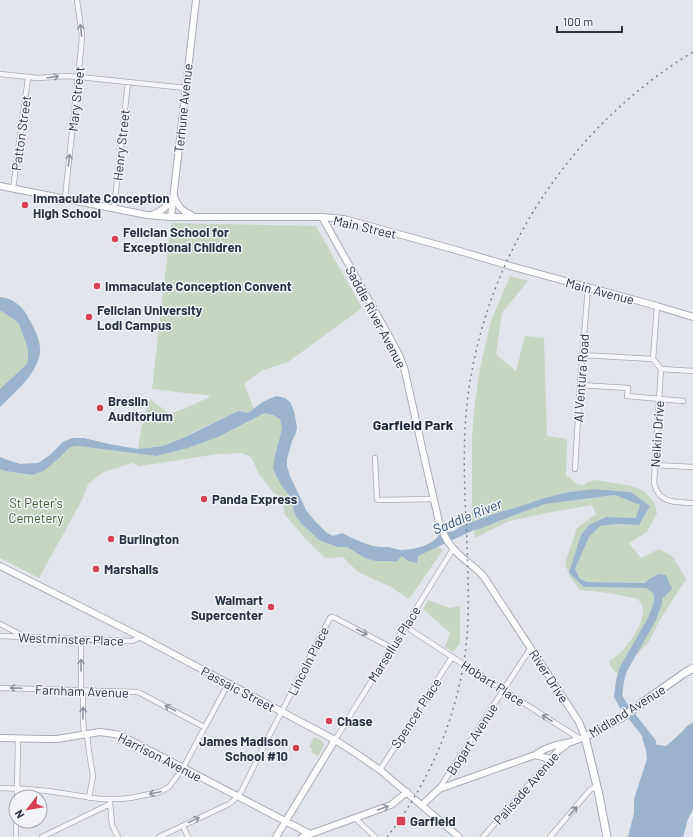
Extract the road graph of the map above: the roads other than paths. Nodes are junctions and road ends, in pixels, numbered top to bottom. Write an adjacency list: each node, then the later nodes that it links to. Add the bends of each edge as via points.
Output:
1 (77, 0): 4 (street, Mary Street, one-way to 1, via 82,36)
2 (196, 0): 7 (street, Terhune Avenue)
3 (0, 74): 5 (street)
4 (79, 77): 5 (street, one-way to 4); 6 (street); 11 (street, Mary Street, one-way to 4)
5 (28, 78): 9 (street, Patton Street)
6 (128, 82): 7 (street); 12 (street, Henry Street)
7 (186, 88): 10 (street, Terhune Avenue)
8 (0, 186): 9 (street, Main Street)
9 (14, 189): 11 (street, Main Street)
10 (174, 195): 13 (street, via 165,208); 14 (street, Terhune Avenue); 15 (street, via 181,209)
11 (65, 198): 12 (street, Main Street)
12 (114, 208): 13 (street, Main Street)
13 (152, 215): 14 (street, Main Street)
14 (171, 216): 15 (street, Main Street)
15 (193, 216): 16 (street, Main Street)
16 (322, 217): 17 (street, Main Street); 18 (street, Saddle River Avenue)
17 (344, 219): 18 (street, via 333,224); 19 (street, Main Street)
18 (330, 232): 34 (street, Saddle River Avenue, via 404,367)
19 (507, 265): 20 (street, Main Avenue)
20 (588, 287): 21 (street, Main Avenue); 23 (street, Al Ventura Road)
21 (657, 306): 22 (street, Main Avenue); 24 (street)
22 (693, 317)
23 (582, 355): 24 (street); 27 (street, Al Ventura Road)
24 (653, 359): 25 (street)
25 (661, 369): 26 (street); 28 (street, Nelkin Drive)
26 (693, 371)
27 (580, 385): 28 (street, via 628,388 627,396); 33 (street, Al Ventura Road)
28 (659, 400): 29 (street); 31 (street, Nelkin Drive)
29 (683, 401)
30 (376, 458): 34 (street, via 377,499)
31 (654, 465): 32 (street); 35 (street, Nelkin Drive, via 654,483 662,498 668,501)
32 (693, 467)
33 (575, 469)
34 (434, 499): 36 (street, Saddle River Avenue)
35 (693, 503)
36 (446, 539): 37 (street, River Drive)
37 (452, 547): 40 (street, Marsellus Place); 46 (street, River Drive, via 484,577)
38 (0, 566): 43 (street, Passaic Street)
39 (0, 624): 42 (street)
40 (406, 625): 45 (street, Marsellus Place); 47 (street, Hobart Place)
41 (0, 636): 42 (street, Westminster Place)
42 (25, 637): 44 (street, Westminster Place)
43 (141, 637): 44 (street, Westminster Place, via 132,641); 49 (street, Passaic Street)
44 (81, 639): 52 (street, one-way to 44)
45 (392, 648): 53 (street, Lincoln Place, one-way to 45, via 332,617); 59 (street, Marsellus Place)
46 (530, 649): 51 (street, Bogart Avenue); 58 (street, River Drive, via 579,722)
47 (452, 657): 51 (street, Hobart Place); 64 (street, Spencer Place)
48 (693, 668): 58 (main road, Midland Avenue, via 635,709)
49 (228, 684): 53 (street, Passaic Street); 54 (street)
50 (0, 688): 52 (street, Farnham Avenue, one-way to 50)
51 (504, 690): 58 (street, Hobart Place, one-way to 51); 68 (street, Bogart Avenue)
52 (82, 691): 54 (street, Farnham Avenue, one-way to 52, via 140,693); 55 (street, one-way to 52)
53 (282, 712): 59 (street, Passaic Street); 70 (street, Lincoln Place)
54 (204, 727): 63 (street)
55 (86, 734): 57 (street, Harrison Avenue, via 44,739); 63 (street, Harrison Avenue, via 100,732 122,736); 71 (street, via 92,776)
56 (0, 738): 57 (street, Harrison Avenue)
57 (18, 738): 67 (street)
58 (582, 738): 60 (street, Midland Avenue); 65 (main road, River Drive)
59 (335, 740): 64 (street, Passaic Street); 75 (street)
60 (571, 742): 61 (street, Midland Avenue, via 556,745); 62 (street, Palisade Avenue)
61 (535, 755): 62 (street); 68 (street, Midland Avenue)
62 (551, 759): 86 (street, Palisade Avenue)
63 (183, 768): 70 (street, Harrison Avenue); 72 (street, one-way to 72, via 169,787 160,792)
64 (380, 770): 69 (street, Passaic Street)
65 (597, 786): 87 (street, one-way to 65, via 590,790); 88 (main road, River Drive)
66 (0, 788): 67 (street)
67 (17, 788): 71 (street)
68 (439, 789): 73 (street, Midland Avenue)
69 (407, 792): 73 (street, Passaic Street); 74 (street, one-way to 69, via 391,805)
70 (238, 796): 75 (street, Harrison Avenue); 76 (street, Lincoln Place, one-way to 70, via 229,804)
71 (89, 798): 72 (street)
72 (110, 802): 78 (street); 79 (street, via 112,824)
73 (422, 805): 85 (street, Passaic Street)
74 (355, 818): 77 (street); 84 (street)
75 (286, 821): 77 (street, Harrison Avenue); 82 (street)
76 (183, 826): 80 (street, Lincoln Place); 81 (street)
77 (312, 836): 83 (street)
78 (42, 837)
79 (118, 837)
80 (159, 837)
81 (188, 837)
82 (276, 837)
83 (302, 837)
84 (375, 837)
85 (459, 837)
86 (483, 837)
87 (550, 837)
88 (606, 837)

